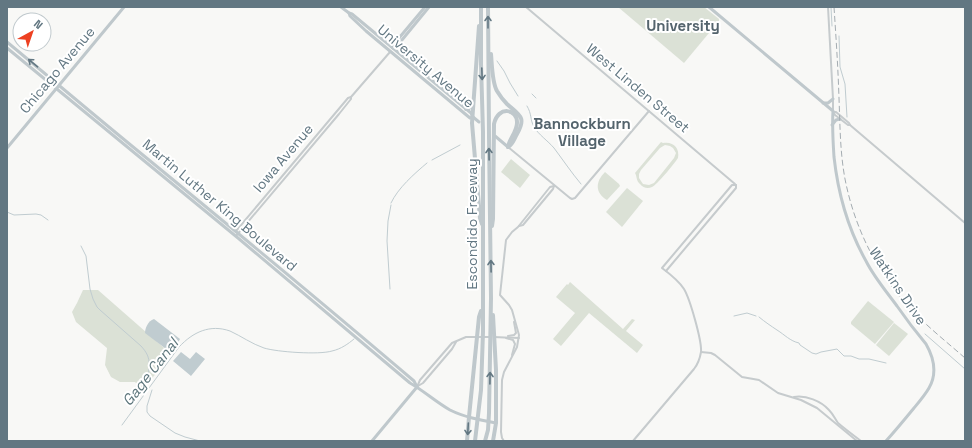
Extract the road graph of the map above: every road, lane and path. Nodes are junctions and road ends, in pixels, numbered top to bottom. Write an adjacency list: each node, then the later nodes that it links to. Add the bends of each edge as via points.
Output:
1 (124, 7): 17 (main road, Chicago Avenue)
2 (341, 7): 10 (main road, University Avenue)
3 (425, 7): 16 (main road, Iowa Avenue)
4 (429, 7): 16 (main road, Iowa Avenue)
5 (481, 7): 20 (highway); 27 (highway, Escondido Freeway, one-way to 27)
6 (488, 7): 13 (highway, Escondido Freeway, one-way to 6)
7 (526, 7): 23 (street, West Linden Street)
8 (709, 7): 21 (main road)
9 (828, 7): 19 (street, Watkins Drive)
10 (349, 13): 11 (main road, University Avenue); 12 (main road, University Avenue)
11 (358, 23): 12 (main road); 16 (main road, University Avenue)
12 (369, 28): 16 (main road, University Avenue)
13 (488, 37): 31 (highway, via 496,88 504,101 519,114 521,120 520,128); 38 (highway, Escondido Freeway, one-way to 13)
14 (7, 42): 17 (main road, Martin Luther King Boulevard, one-way to 14)
15 (7, 48): 18 (main road, Martin Luther King Boulevard)
16 (392, 49): 22 (main road, University Avenue); 25 (main road, University Avenue, via 470,118); 36 (street, Iowa Avenue)
17 (59, 85): 18 (main road, Chicago Avenue); 36 (main road, Martin Luther King Boulevard)
18 (56, 88): 32 (main road, Chicago Avenue); 36 (main road, Martin Luther King Boulevard)
19 (833, 99): 21 (main road); 24 (street, Watkins Drive)
20 (473, 103): 22 (highway); 25 (highway)
21 (823, 103): 24 (main road)
22 (466, 109): 25 (main road, University Avenue)
23 (649, 111): 33 (street, West Linden Street); 34 (street, via 575,198 570,198)
24 (833, 112): 26 (street); 28 (main road, Watkins Drive); 29 (street)
25 (473, 117): 27 (main road, University Avenue); 37 (highway, via 472,132 480,218)
26 (840, 119): 28 (main road); 29 (street)
27 (481, 122): 37 (highway, Escondido Freeway)
28 (832, 125): 60 (main road, Watkins Drive, via 837,180 856,242 878,280 931,353 934,367 929,388)
29 (850, 125): 35 (street)
30 (495, 136): 31 (main road)
31 (508, 147): 34 (street); 38 (highway, via 517,122 514,114 503,112 495,118 493,219)
32 (7, 148)
33 (736, 185): 39 (street); 39 (street, via 732,185 662,268)
34 (554, 186): 40 (street, via 550,187 506,240 500,292)
35 (965, 223)
36 (236, 234): 47 (main road, Martin Luther King Boulevard, via 409,376)
37 (484, 234): 41 (highway, Escondido Freeway)
38 (490, 234): 44 (highway, Escondido Freeway, one-way to 38)
39 (666, 271): 45 (street, via 681,285 686,294)
40 (515, 321): 42 (street, via 515,334); 43 (street)
41 (480, 332): 49 (highway); 53 (highway, via 481,390)
42 (505, 337): 43 (street); 46 (street, via 513,340 515,344); 47 (street, via 469,337 452,343 420,380)
43 (519, 338): 46 (street)
44 (492, 342): 50 (highway, via 496,370); 54 (highway, Escondido Freeway, one-way to 44, via 488,430)
45 (701, 352): 48 (street, via 715,355 742,377 759,380 778,393); 57 (street, via 694,369)
46 (511, 360): 56 (street, via 502,380 501,432)
47 (417, 387): 49 (main road, Martin Luther King Boulevard, via 432,399); 51 (main road)
48 (793, 397): 58 (street, via 820,410); 59 (street, via 808,398 823,405 838,422)
49 (469, 417): 50 (main road, Martin Luther King Boulevard); 52 (highway, one-way to 52)
50 (496, 423): 55 (highway)
51 (372, 441)
52 (467, 441)
53 (475, 441)
54 (485, 441)
55 (492, 441)
56 (504, 441)
57 (633, 441)
58 (856, 441)
59 (861, 441)
60 (886, 441)

